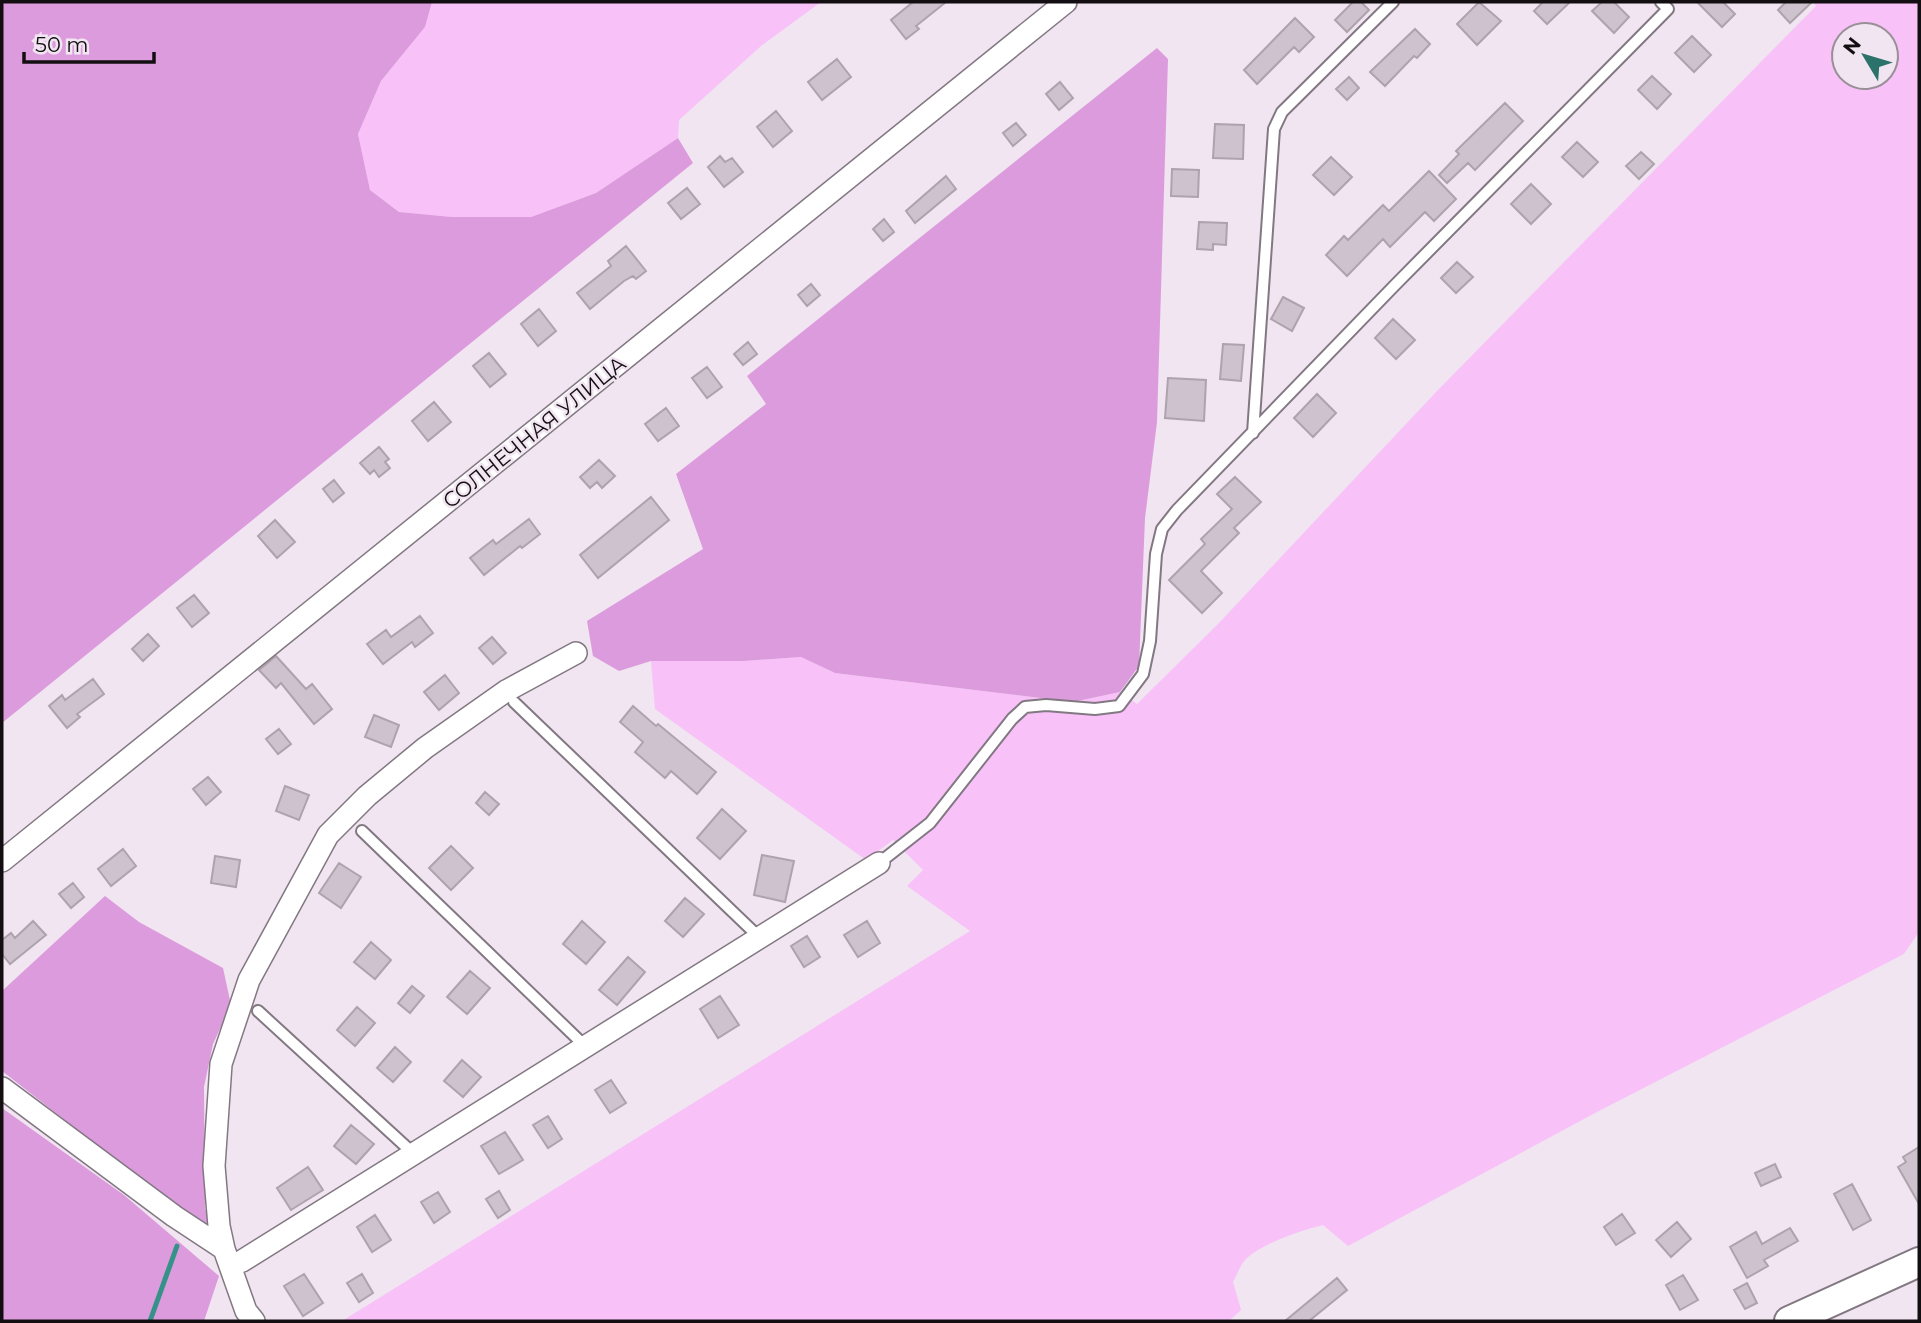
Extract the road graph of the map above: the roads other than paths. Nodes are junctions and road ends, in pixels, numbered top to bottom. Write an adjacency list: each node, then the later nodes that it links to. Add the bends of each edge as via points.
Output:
1 (1066, 2): 8 (street, СОЛНЕЧНАЯ УЛИЦА)
2 (1393, 2): 4 (lane, via 1282,111 1274,129)
3 (1661, 2): 4 (lane, via 1668,9)
4 (1253, 433): 9 (lane, via 1162,529 1143,674 1119,706 1025,707 930,823)
5 (576, 653): 15 (street, via 506,691 425,748 328,835 249,980 221,1065 214,1166 219,1227)
6 (514, 702): 10 (lane)
7 (362, 831): 12 (lane)
8 (2, 860)
9 (879, 863): 10 (street)
10 (760, 938): 12 (street)
11 (258, 1011): 14 (lane)
12 (586, 1046): 14 (street)
13 (2, 1088): 15 (street)
14 (414, 1154): 15 (street, via 242,1261)
15 (227, 1258): 17 (street)
16 (1919, 1262): 18 (street)
17 (254, 1321)
18 (1789, 1321)

